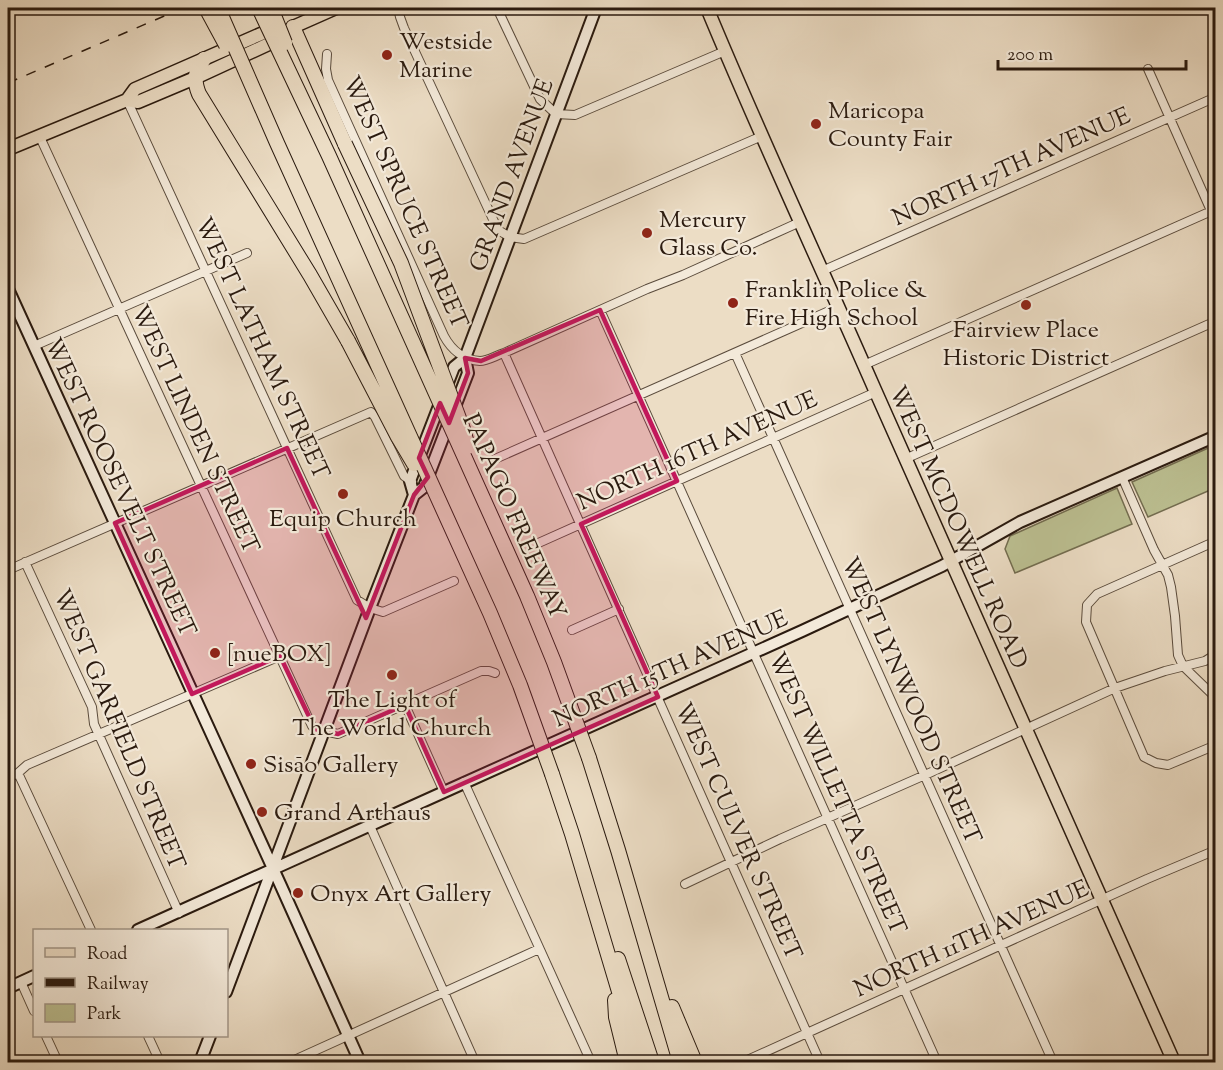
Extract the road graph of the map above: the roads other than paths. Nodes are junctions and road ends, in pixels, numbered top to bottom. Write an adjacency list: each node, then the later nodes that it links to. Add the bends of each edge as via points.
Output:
1 (206, 8): 22 (highway, bridge)
2 (218, 8): 22 (highway, bridge)
3 (259, 8): 24 (highway, PAPAGO FREEWAY, bridge)
4 (271, 8): 24 (highway, bridge)
5 (336, 8): 10 (main road)
6 (398, 8): 28 (street, via 498,230)
7 (498, 8): 18 (street, via 540,99)
8 (596, 8): 18 (street, GRAND AVENUE)
9 (707, 8): 11 (main road, WEST MCDOWELL ROAD)
10 (293, 27): 13 (main road, via 281,26); 15 (main road, via 286,36); 55 (highway, bridge, via 401,262 463,429)
11 (725, 51): 18 (street, via 574,115); 21 (main road, WEST MCDOWELL ROAD)
12 (327, 54): 40 (street, WEST SPRUCE STREET, via 328,80 444,336)
13 (204, 59): 15 (highway); 17 (main road, via 135,89)
14 (1148, 69): 19 (street)
15 (195, 78): 17 (main road, via 138,102); 57 (highway, bridge, via 199,94 310,275 398,437)
16 (1215, 97): 19 (street, NORTH 17TH AVENUE)
17 (127, 100): 20 (main road); 31 (street, WEST LATHAM STREET)
18 (556, 114): 28 (street, GRAND AVENUE)
19 (1169, 118): 25 (street); 30 (street, NORTH 17TH AVENUE)
20 (39, 135): 23 (main road); 34 (street, WEST LINDEN STREET)
21 (762, 136): 26 (main road, WEST MCDOWELL ROAD); 28 (street, via 524,239)
22 (277, 142): 57 (highway, bridge)
23 (8, 149)
24 (329, 156): 55 (highway, PAPAGO FREEWAY, bridge)
25 (1213, 210): 27 (street); 41 (street)
26 (800, 222): 30 (main road, WEST MCDOWELL ROAD); 35 (street)
27 (1215, 222)
28 (510, 237): 40 (street, GRAND AVENUE)
29 (248, 253): 31 (street)
30 (822, 271): 33 (main road, WEST MCDOWELL ROAD)
31 (205, 272): 34 (street); 47 (street, WEST LATHAM STREET)
32 (8, 289): 37 (street, WEST ROOSEVELT STREET)
33 (838, 307): 39 (street); 41 (main road, WEST MCDOWELL ROAD)
34 (119, 309): 37 (street); 53 (street, WEST LINDEN STREET)
35 (600, 310): 38 (street); 43 (street, WEST WILLETTA STREET)
36 (1215, 321): 49 (street)
37 (34, 346): 58 (street, WEST ROOSEVELT STREET)
38 (504, 353): 40 (street, via 481,361); 45 (street, WEST CULVER STREET)
39 (735, 353): 43 (street); 46 (street, WEST LYNWOOD STREET)
40 (465, 358): 51 (street, GRAND AVENUE, via 454,367); 54 (street, GRAND AVENUE, via 468,373)
41 (864, 365): 42 (main road, WEST MCDOWELL ROAD)
42 (876, 392): 46 (street, NORTH 16TH AVENUE); 49 (main road, WEST MCDOWELL ROAD)
43 (639, 395): 45 (street); 52 (street, WEST WILLETTA STREET)
44 (1215, 436): 50 (street, NORTH 15TH AVENUE)
45 (542, 438): 48 (street); 59 (street, WEST CULVER STREET)
46 (773, 438): 52 (street, NORTH 16TH AVENUE); 69 (street, WEST LYNWOOD STREET)
47 (287, 448): 51 (street, via 371,412); 53 (street); 67 (street, WEST LATHAM STREET, via 357,600)
48 (495, 459)
49 (905, 459): 62 (main road, WEST MCDOWELL ROAD)
50 (1122, 477): 62 (street, NORTH 15TH AVENUE, via 1020,522); 64 (street)
51 (410, 481): 54 (street); 56 (street)
52 (677, 481): 59 (street, NORTH 16TH AVENUE); 71 (street, WEST WILLETTA STREET)
53 (201, 485): 58 (street); 73 (street, WEST LINDEN STREET)
54 (424, 487): 56 (street)
55 (479, 487): 101 (highway, PAPAGO FREEWAY, bridge, via 543,633 589,758)
56 (414, 495): 67 (street)
57 (445, 514): 92 (highway, bridge, via 506,650)
58 (115, 523): 63 (street); 77 (street, WEST ROOSEVELT STREET)
59 (581, 524): 61 (street, NORTH 16TH AVENUE); 68 (street, WEST CULVER STREET)
60 (1215, 541): 64 (street)
61 (534, 545)
62 (950, 561): 69 (street, NORTH 15TH AVENUE); 81 (main road, WEST MCDOWELL ROAD)
63 (26, 562): 65 (street); 83 (street, WEST GARFIELD STREET, via 92,707)
64 (1162, 564): 74 (street, via 1171,587 1178,655); 76 (street, via 1097,594 1087,605 1086,622)
65 (8, 570)
66 (454, 581): 67 (street, via 383,612)
67 (370, 608): 82 (street)
68 (619, 609): 70 (street); 78 (street, WEST CULVER STREET)
69 (850, 609): 71 (street, NORTH 15TH AVENUE); 86 (street, WEST LYNWOOD STREET)
70 (572, 630)
71 (754, 653): 78 (street, NORTH 15TH AVENUE); 90 (street, WEST WILLETTA STREET)
72 (1215, 654): 74 (street, via 1205,661)
73 (280, 656): 77 (street); 82 (street, WEST LINDEN STREET, via 312,726)
74 (1183, 666): 76 (street); 79 (street)
75 (495, 673): 80 (street, via 481,671)
76 (1115, 688): 81 (street); 84 (street, via 1144,757 1168,765)
77 (192, 694): 83 (street); 95 (street, WEST ROOSEVELT STREET)
78 (658, 697): 88 (street, NORTH 15TH AVENUE); 94 (street, WEST CULVER STREET)
79 (1215, 698)
80 (405, 705): 82 (street, via 338,734); 89 (street)
81 (1025, 728): 86 (street); 97 (main road, WEST MCDOWELL ROAD)
82 (324, 731): 95 (street)
83 (99, 735): 85 (street, via 27,765); 98 (street, WEST GARFIELD STREET)
84 (1215, 745)
85 (18, 773): 87 (street); 99 (street)
86 (925, 775): 90 (street); 102 (street, WEST LYNWOOD STREET)
87 (8, 778)
88 (465, 783): 89 (street, NORTH 15TH AVENUE); 103 (street)
89 (444, 792): 91 (street, NORTH 15TH AVENUE)
90 (827, 818): 94 (street); 109 (street, WEST WILLETTA STREET)
91 (370, 826): 95 (street, NORTH 15TH AVENUE); 110 (street)
92 (572, 834): 106 (highway); 127 (highway, via 608,927)
93 (1215, 850): 97 (street, NORTH 11TH AVENUE)
94 (732, 862): 96 (street); 112 (street, WEST CULVER STREET)
95 (273, 869): 98 (street, NORTH 15TH AVENUE); 108 (street); 113 (street, WEST ROOSEVELT STREET)
96 (685, 884)
97 (1102, 900): 102 (street, NORTH 11TH AVENUE); 134 (main road, WEST MCDOWELL ROAD)
98 (179, 913): 100 (street, NORTH 15TH AVENUE)
99 (91, 929)
100 (140, 929)
101 (644, 939): 128 (highway, PAPAGO FREEWAY); 129 (highway)
102 (1000, 946): 109 (street, NORTH 11TH AVENUE); 133 (street, WEST LYNWOOD STREET)
103 (539, 949): 110 (street); 124 (street)
104 (8, 973): 107 (street)
105 (33, 976): 107 (street)
106 (614, 978): 125 (highway, via 616,1017); 126 (highway)
107 (14, 985): 111 (street)
108 (228, 987)
109 (904, 990): 112 (street, NORTH 11TH AVENUE); 132 (street, WEST WILLETTA STREET)
110 (444, 992): 113 (street); 123 (street)
111 (33, 1010)
112 (807, 1033): 130 (street, NORTH 11TH AVENUE); 131 (street, WEST CULVER STREET)
113 (348, 1036): 121 (street); 122 (street, WEST ROOSEVELT STREET)
114 (47, 1037): 118 (street)
115 (149, 1037): 119 (street)
116 (209, 1037): 120 (street)
117 (1215, 1058): 135 (street)
118 (58, 1062)
119 (160, 1062)
120 (200, 1062)
121 (290, 1062)
122 (360, 1062)
123 (475, 1062)
124 (591, 1062)
125 (627, 1062)
126 (640, 1062)
127 (652, 1062)
128 (679, 1062)
129 (695, 1062)
130 (743, 1062)
131 (820, 1062)
132 (937, 1062)
133 (1053, 1062)
134 (1174, 1062)
135 (1206, 1062)

